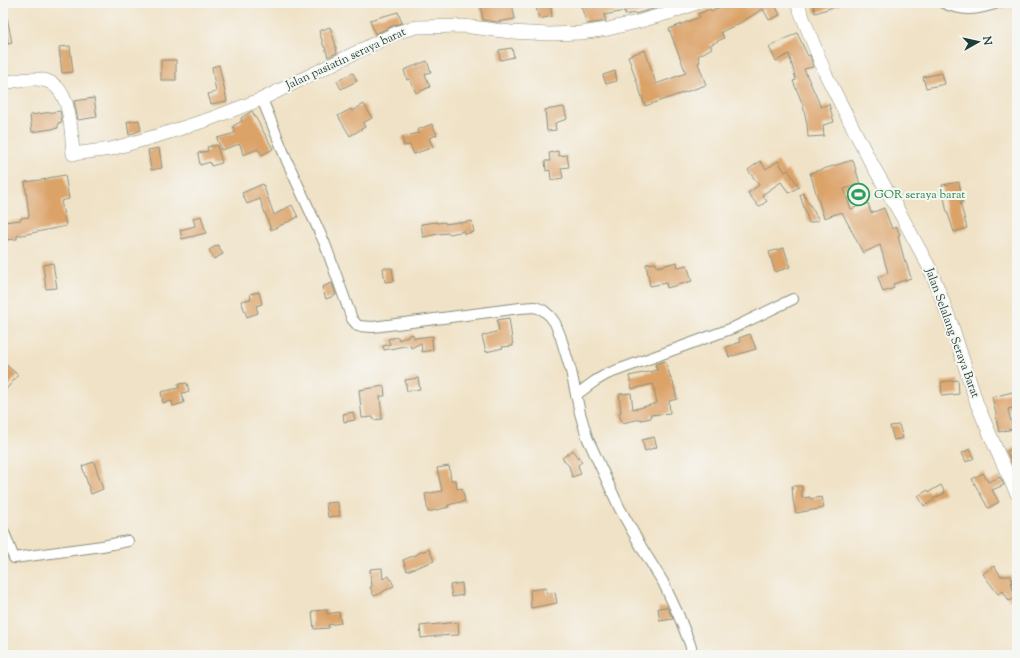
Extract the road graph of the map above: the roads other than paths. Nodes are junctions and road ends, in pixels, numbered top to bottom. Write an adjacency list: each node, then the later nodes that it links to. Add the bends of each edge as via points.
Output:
1 (697, 3): 6 (street, Jalan pasiatin seraya barat, via 637,22 581,33 511,32 463,26 417,27 398,32)
2 (797, 3): 9 (street, Jalan Selalang Seraya Barat, via 826,75 929,268 952,326 977,404)
3 (943, 3): 4 (street, via 960,9)
4 (998, 3)
5 (3, 83): 6 (street, Jalan pasiatin seraya barat, via 42,80 49,81 60,91 67,108 73,154 111,149 160,135)
6 (262, 98): 8 (street, via 325,244 352,319 358,326 373,327 535,307 550,316 560,334)
7 (793, 299): 8 (street, via 733,328 607,374)
8 (576, 395): 12 (street, via 587,437 619,507 663,582)
9 (1017, 494)
10 (3, 530): 11 (street, via 14,558)
11 (128, 541)
12 (693, 655)

